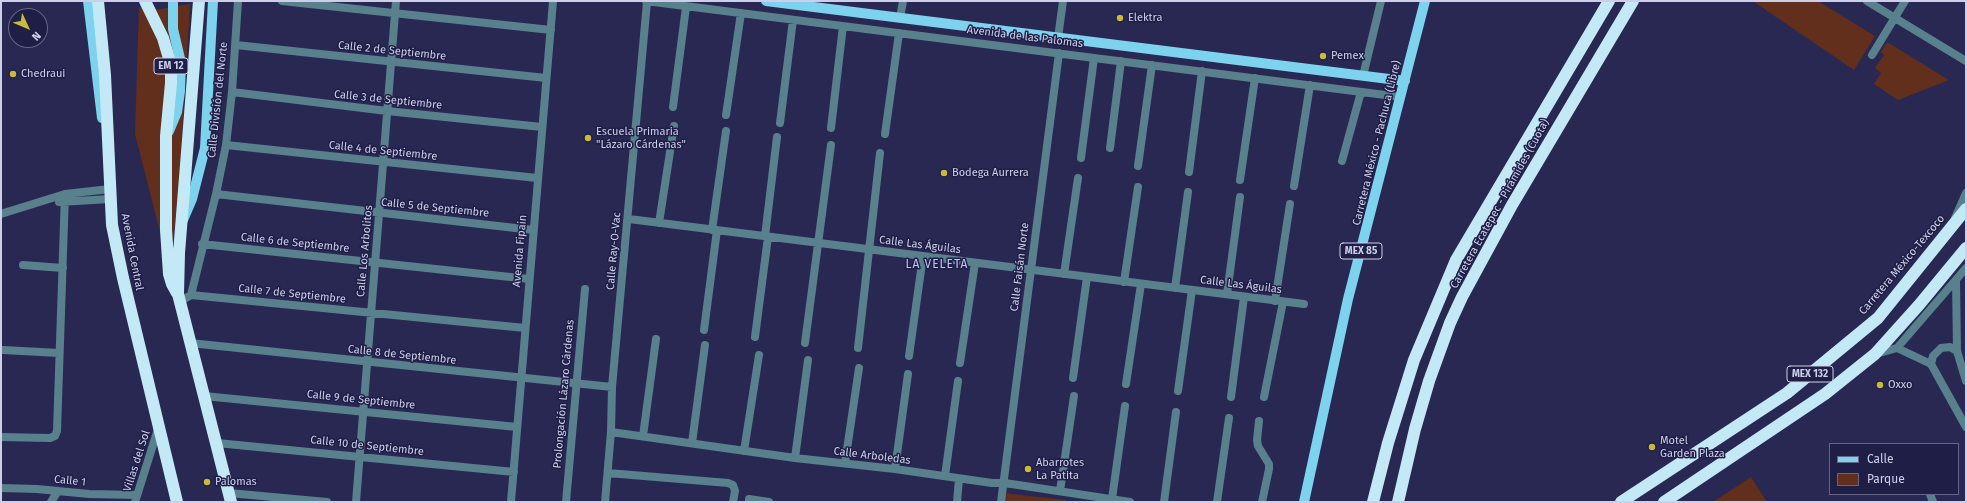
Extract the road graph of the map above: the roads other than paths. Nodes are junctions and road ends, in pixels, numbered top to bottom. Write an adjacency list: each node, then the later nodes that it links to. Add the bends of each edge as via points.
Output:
1 (88, 1): 68 (main road)
2 (98, 1): 68 (highway, Avenida Central, via 106,75)
3 (145, 1): 58 (highway, EM 12, via 163,38 171,65)
4 (173, 1): 58 (main road, via 173,29 181,63 180,92 177,112)
5 (198, 1): 86 (highway)
6 (212, 1): 86 (main road, via 205,148 192,199)
7 (238, 1): 32 (street, Calle División del Norte)
8 (282, 1): 23 (street)
9 (396, 1): 23 (street, Calle Los Arbolitos)
10 (553, 1): 29 (street, Avenida Fipain)
11 (766, 1): 21 (main road, Avenida de las Palomas)
12 (903, 1): 25 (street)
13 (1063, 1): 31 (street)
14 (1382, 1): 41 (street)
15 (1426, 1): 44 (main road, Carretera México - Pachuca (Libre) / MEX 85)
16 (1609, 1): 198 (highway, Carretera Ecatepec - Pirámides (Cuota), via 1456,260 1414,360)
17 (1633, 1): 199 (highway, Carretera Ecatepec - Pirámides (Cuota), via 1512,205 1459,303 1429,381)
18 (1867, 1): 26 (street)
19 (1905, 1): 26 (street)
20 (647, 2): 22 (street, Avenida de las Palomas); 85 (street, Calle Ray-O-Vac)
21 (817, 4): 25 (main road, Avenida de las Palomas)
22 (686, 7): 24 (street, Avenida de las Palomas); 49 (street)
23 (395, 13): 29 (street); 38 (street, Calle Los Arbolitos)
24 (741, 13): 27 (street, Avenida de las Palomas); 51 (street)
25 (900, 18): 31 (main road, Avenida de las Palomas)
26 (1895, 18): 34 (street); 37 (street)
27 (793, 20): 28 (street, Avenida de las Palomas); 52 (street)
28 (843, 26): 30 (street, Avenida de las Palomas); 55 (street)
29 (551, 30): 42 (street, Avenida Fipain)
30 (899, 33): 33 (street, Avenida de las Palomas); 57 (street)
31 (1058, 38): 41 (main road, Avenida de las Palomas)
32 (236, 45): 38 (street, Calle 2 de Septiembre); 46 (street, Calle División del Norte)
33 (1059, 53): 35 (street, Avenida de las Palomas); 102 (street, Calle Faisán Norte)
34 (1872, 55)
35 (1094, 58): 36 (street, Avenida de las Palomas); 64 (street)
36 (1121, 61): 39 (street, Avenida de las Palomas); 62 (street)
37 (1966, 61)
38 (391, 62): 42 (street, Calle 2 de Septiembre); 50 (street, Calle Los Arbolitos)
39 (1152, 65): 40 (street, Avenida de las Palomas); 67 (street)
40 (1202, 71): 43 (street, Avenida de las Palomas); 69 (street)
41 (1363, 76): 44 (main road, Avenida de las Palomas)
42 (546, 78): 54 (street, Avenida Fipain)
43 (1255, 78): 45 (street, Avenida de las Palomas); 72 (street)
44 (1405, 81): 48 (main road, Carretera México - Pachuca (Libre) / MEX 85)
45 (1310, 85): 47 (street, Avenida de las Palomas); 73 (street)
46 (232, 92): 50 (street, Calle 3 de Septiembre); 60 (street, Calle División del Norte)
47 (1361, 92): 48 (street, Avenida de las Palomas); 65 (street)
48 (1401, 97): 197 (main road, Carretera México - Pachuca (Libre) / MEX 85, via 1348,299)
49 (673, 107)
50 (387, 111): 54 (street, Calle 3 de Septiembre); 66 (street, Calle Los Arbolitos)
51 (726, 115)
52 (780, 122)
53 (674, 126): 87 (street)
54 (542, 127): 70 (street, Avenida Fipain)
55 (831, 128)
56 (726, 131): 89 (street)
57 (885, 134)
58 (166, 136): 115 (highway, via 166,230 169,274)
59 (777, 137): 91 (street)
60 (226, 145): 66 (street, Calle 4 de Septiembre); 78 (street, Calle División del Norte)
61 (831, 145): 92 (street)
62 (1110, 148)
63 (880, 153): 95 (street)
64 (1081, 158)
65 (1342, 161)
66 (383, 162): 70 (street, Calle 4 de Septiembre); 83 (street, Calle Los Arbolitos)
67 (1138, 166)
68 (110, 172): 77 (highway, Avenida Central)
69 (1189, 172)
70 (537, 178): 88 (street, Avenida Fipain)
71 (1078, 178): 103 (street)
72 (1240, 180)
73 (1294, 186)
74 (1138, 187): 107 (street)
75 (1188, 192): 109 (street)
76 (1966, 193): 90 (street)
77 (110, 194): 80 (street); 157 (highway, Avenida Central, via 112,225 123,278)
78 (216, 194): 83 (street, Calle 5 de Septiembre); 93 (street, Calle División del Norte)
79 (1240, 196): 112 (street)
80 (65, 199): 84 (street, via 48,200); 100 (street)
81 (1290, 204): 116 (street)
82 (1966, 209): 90 (highway, Carretera México-Texcoco / MEX 132)
83 (379, 213): 88 (street, Calle 5 de Septiembre); 97 (street, Calle Los Arbolitos)
84 (1, 214)
85 (629, 219): 87 (street, Calle Las Águilas); 146 (street, Calle Ray-O-Vac)
86 (182, 222): 115 (highway)
87 (659, 223): 89 (street, Calle Las Águilas)
88 (533, 230): 105 (street, Avenida Fipain)
89 (715, 230): 91 (street, Calle Las Águilas); 120 (street)
90 (1949, 232): 200 (highway, Carretera México-Texcoco / MEX 132, via 1878,318 1787,393)
91 (766, 236): 92 (street, Calle Las Águilas); 121 (street)
92 (819, 243): 95 (street, Calle Las Águilas); 124 (street)
93 (202, 244): 97 (street, Calle 6 de Septiembre); 113 (street, Calle División del Norte)
94 (1966, 248): 131 (highway, MEX 132)
95 (868, 250): 96 (street, Calle Las Águilas); 126 (street)
96 (923, 256): 98 (street, Calle Las Águilas); 133 (street)
97 (375, 263): 105 (street, Calle 6 de Septiembre); 118 (street, Calle Los Arbolitos)
98 (975, 263): 102 (street, Calle Las Águilas); 136 (street)
99 (23, 265): 100 (street)
100 (63, 268): 130 (street)
101 (1966, 268): 106 (street)
102 (1031, 270): 103 (street, Calle Las Águilas); 174 (street, Calle Faisán Norte)
103 (1064, 274): 104 (street, Calle Las Águilas)
104 (1087, 277): 107 (street, Calle Las Águilas); 140 (street)
105 (529, 279): 119 (street, Avenida Fipain)
106 (1956, 280): 127 (street); 129 (street)
107 (1124, 282): 108 (street, Calle Las Águilas)
108 (1141, 284): 109 (street, Calle Las Águilas); 145 (street)
109 (1176, 288): 111 (street, Calle Las Águilas)
110 (585, 289): 144 (street, Prolongación Lázaro Cárdenas)
111 (1192, 290): 112 (street, Calle Las Águilas); 147 (street)
112 (1227, 294): 114 (street, Calle Las Águilas)
113 (191, 295): 115 (street); 118 (street, Calle 7 de Septiembre)
114 (1244, 297): 116 (street, Calle Las Águilas); 150 (street)
115 (178, 298): 123 (highway)
116 (1279, 301): 117 (street, Calle Las Águilas); 151 (street)
117 (1304, 304)
118 (371, 312): 119 (street, Calle 7 de Septiembre); 135 (street, Calle Los Arbolitos)
119 (525, 328): 141 (street, Avenida Fipain)
120 (704, 330)
121 (755, 337)
122 (656, 339): 161 (street)
123 (190, 343): 135 (street, Calle 8 de Septiembre); 148 (highway)
124 (805, 343)
125 (705, 345): 164 (street)
126 (858, 348)
127 (1897, 348): 131 (street); 137 (street)
128 (3, 350): 130 (street)
129 (1957, 351): 137 (street, via 1950,347 1941,348 1933,356); 143 (street)
130 (59, 353): 162 (street, via 55,436)
131 (1875, 354): 201 (highway, MEX 132, via 1825,394)
132 (759, 355): 165 (street)
133 (909, 356)
134 (808, 360): 167 (street)
135 (367, 362): 141 (street, Calle 8 de Septiembre); 153 (street, Calle Los Arbolitos)
136 (960, 363)
137 (1931, 364): 159 (street)
138 (859, 368): 168 (street)
139 (908, 374): 169 (street)
140 (1073, 378)
141 (521, 379): 144 (street, Calle 8 de Septiembre); 158 (street, Avenida Fipain)
142 (958, 381): 172 (street)
143 (1966, 381)
144 (576, 384): 146 (street, Calle 8 de Septiembre); 187 (street, Prolongación Lázaro Cárdenas)
145 (1126, 384)
146 (612, 388): 160 (street, Calle Ray-O-Vac)
147 (1178, 391)
148 (204, 396): 153 (street, Calle 9 de Septiembre); 163 (highway)
149 (1074, 396): 176 (street)
150 (1231, 397)
151 (1264, 397)
152 (1125, 406): 180 (street)
153 (363, 411): 158 (street, Calle 9 de Septiembre); 166 (street, Calle Los Arbolitos)
154 (1176, 412): 194 (street)
155 (1229, 418): 195 (street)
156 (1259, 421): 196 (street, via 1258,446 1269,464)
157 (159, 426): 179 (street, Villas del Sol); 183 (highway, Avenida Central)
158 (517, 427): 170 (street, Avenida Fipain)
159 (1966, 427)
160 (611, 432): 161 (street, Calle Arboledas); 171 (street, Calle Ray-O-Vac)
161 (643, 436): 164 (street, Calle Arboledas)
162 (1, 438)
163 (217, 443): 166 (street, Calle 10 de Septiembre); 178 (highway)
164 (692, 443): 165 (street, Calle Arboledas)
165 (744, 451): 167 (street, Calle Arboledas)
166 (360, 456): 170 (street, Calle 10 de Septiembre); 185 (street, Calle Los Arbolitos)
167 (795, 458): 168 (street, Calle Arboledas)
168 (845, 464): 169 (street, Calle Arboledas)
169 (895, 469): 172 (street, Calle Arboledas)
170 (514, 472): 186 (street, Avenida Fipain)
171 (608, 473): 188 (street, Calle Ray-O-Vac); 189 (street, via 728,483 733,485 735,490)
172 (945, 476): 173 (street, Calle Arboledas)
173 (959, 479): 174 (street, Calle Arboledas); 191 (street)
174 (1005, 483): 176 (street, Calle Arboledas); 192 (street, Calle Faisán Norte)
175 (1, 488): 177 (street, Calle 1)
176 (1060, 490): 180 (street, Calle Arboledas)
177 (58, 491): 179 (street, Calle 1); 182 (street)
178 (230, 498): 184 (street)
179 (136, 499)
180 (1112, 499): 193 (street, Calle Arboledas)
181 (749, 501): 190 (street)
182 (51, 502)
183 (177, 502)
184 (327, 502)
185 (356, 502)
186 (511, 502)
187 (566, 502)
188 (605, 502)
189 (733, 502)
190 (769, 502)
191 (956, 502)
192 (1001, 502)
193 (1130, 502)
194 (1164, 502)
195 (1216, 502)
196 (1262, 502)
197 (1304, 502)
198 (1373, 502)
199 (1398, 502)
200 (1621, 502)
201 (1664, 502)

